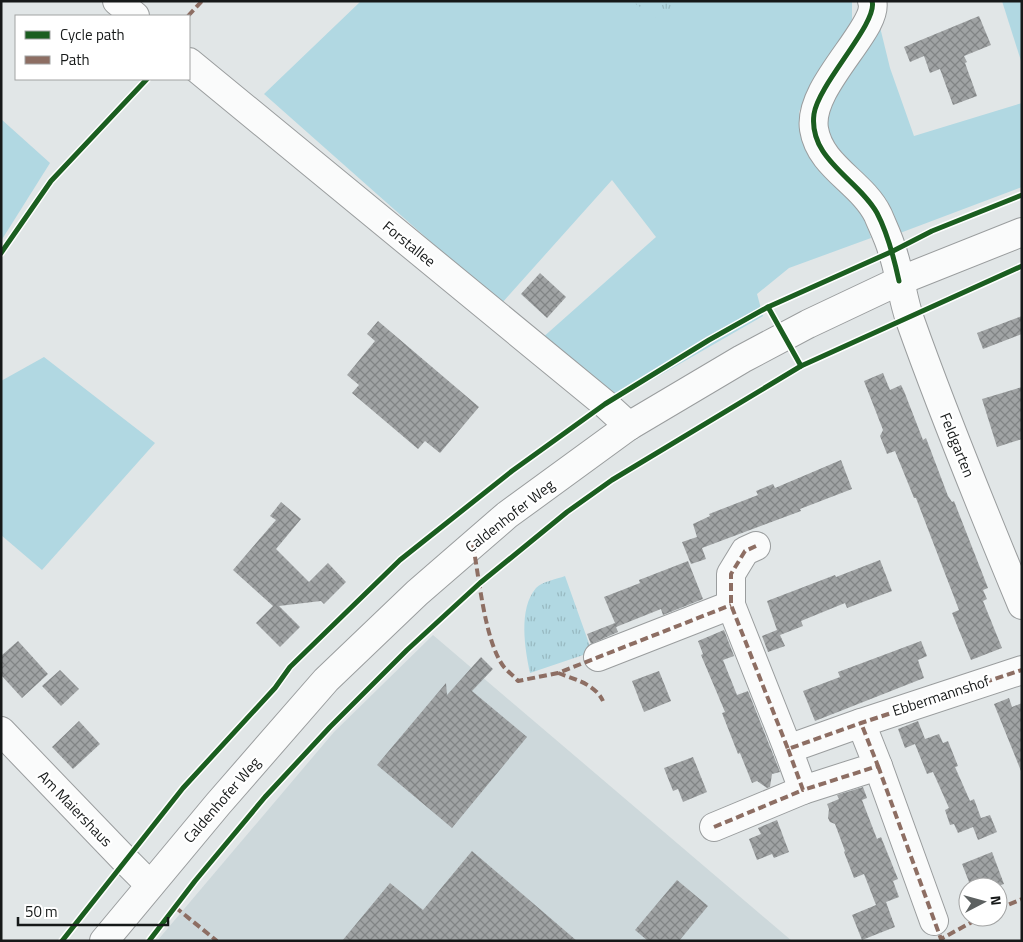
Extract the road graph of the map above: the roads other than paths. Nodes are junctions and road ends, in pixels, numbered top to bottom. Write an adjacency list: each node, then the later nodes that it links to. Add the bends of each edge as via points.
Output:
1 (117, 1): 3 (street)
2 (879, 2): 6 (street, Feldgarten, via 820,94 814,113 814,128 819,145 831,164 862,192 877,213 893,251)
3 (134, 15)
4 (190, 63): 7 (street, Forstallee)
5 (1022, 232): 6 (street, Caldenhofer Weg)
6 (899, 282): 7 (street, Caldenhofer Weg, via 815,320); 10 (street, Feldgarten, via 942,407)
7 (629, 426): 19 (street, Caldenhofer Weg, via 508,515 403,606 326,680)
8 (756, 546): 9 (street, via 745,551 731,574)
9 (730, 605): 11 (street); 15 (street)
10 (1022, 605)
11 (598, 657)
12 (1022, 670): 13 (street, Ebbermannshof)
13 (861, 723): 15 (street, Ebbermannshof); 16 (street)
14 (1, 731): 19 (street, Am Maiershaus)
15 (788, 749): 17 (street)
16 (878, 766): 17 (street); 20 (street)
17 (803, 790): 18 (street)
18 (714, 827)
19 (150, 885): 21 (street, Caldenhofer Weg)
20 (934, 921)
21 (104, 941)

